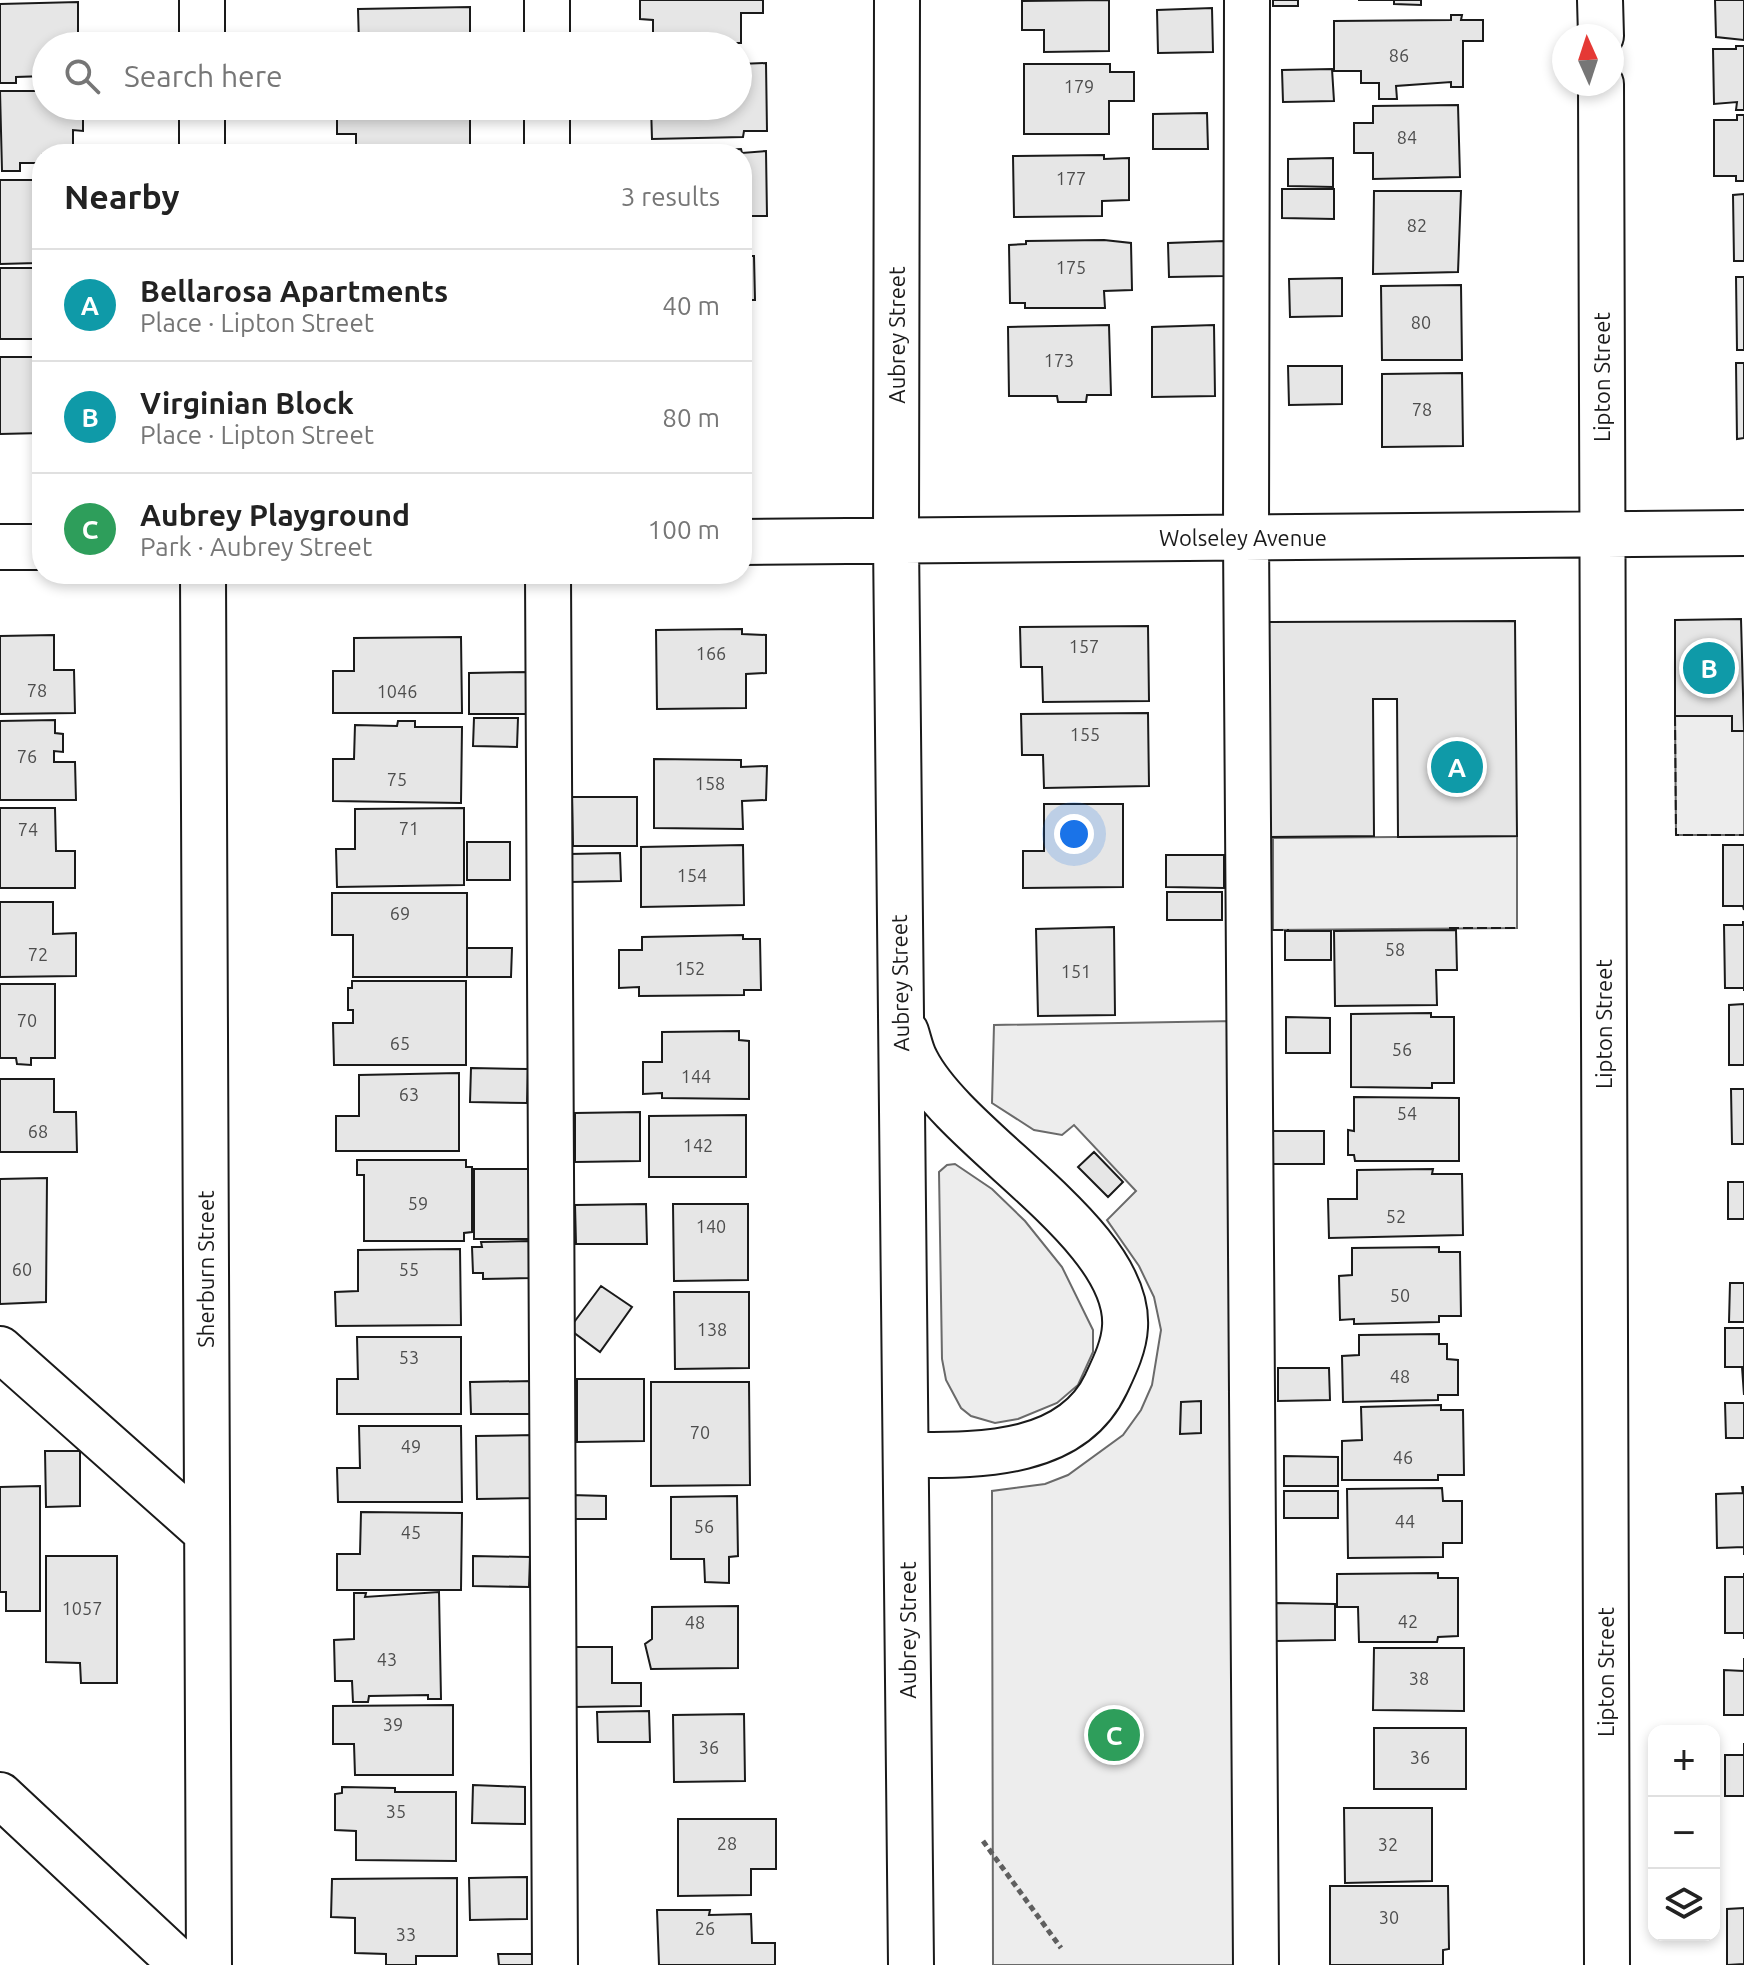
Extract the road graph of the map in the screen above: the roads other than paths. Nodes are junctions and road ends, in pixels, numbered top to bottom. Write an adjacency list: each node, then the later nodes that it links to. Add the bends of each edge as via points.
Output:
1 (202, 0): 7 (street)
2 (547, 0): 8 (street)
3 (897, 0): 17 (street, Aubrey Street)
4 (1247, 0): 16 (street)
5 (1600, 0): 6 (street)
6 (1601, 24)
7 (202, 32)
8 (547, 32)
9 (1601, 96): 15 (street, Lipton Street)
10 (202, 120): 12 (street)
11 (547, 120): 13 (street)
12 (202, 144)
13 (547, 144)
14 (1744, 533): 15 (street, Wolseley Avenue)
15 (1602, 535): 16 (street, Wolseley Avenue); 33 (street, Lipton Street)
16 (1246, 538): 17 (street, Wolseley Avenue); 32 (street)
17 (896, 541): 18 (street, Wolseley Avenue); 23 (street, Aubrey Street)
18 (752, 542)
19 (0, 547): 20 (street)
20 (32, 547)
21 (203, 584): 26 (street, Sherburn Street)
22 (548, 584): 30 (street)
23 (900, 1013): 25 (street, Aubrey Street); 25 (street, via 916,1061 941,1095 1098,1250 1119,1290 1125,1326 1101,1394 1069,1428 981,1456)
24 (0, 1349): 26 (street)
25 (907, 1455): 31 (street, Aubrey Street)
26 (207, 1533): 29 (street, Sherburn Street)
27 (0, 1795): 28 (street)
28 (182, 1965)
29 (209, 1965)
30 (555, 1965)
31 (911, 1965)
32 (1256, 1965)
33 (1607, 1965)

